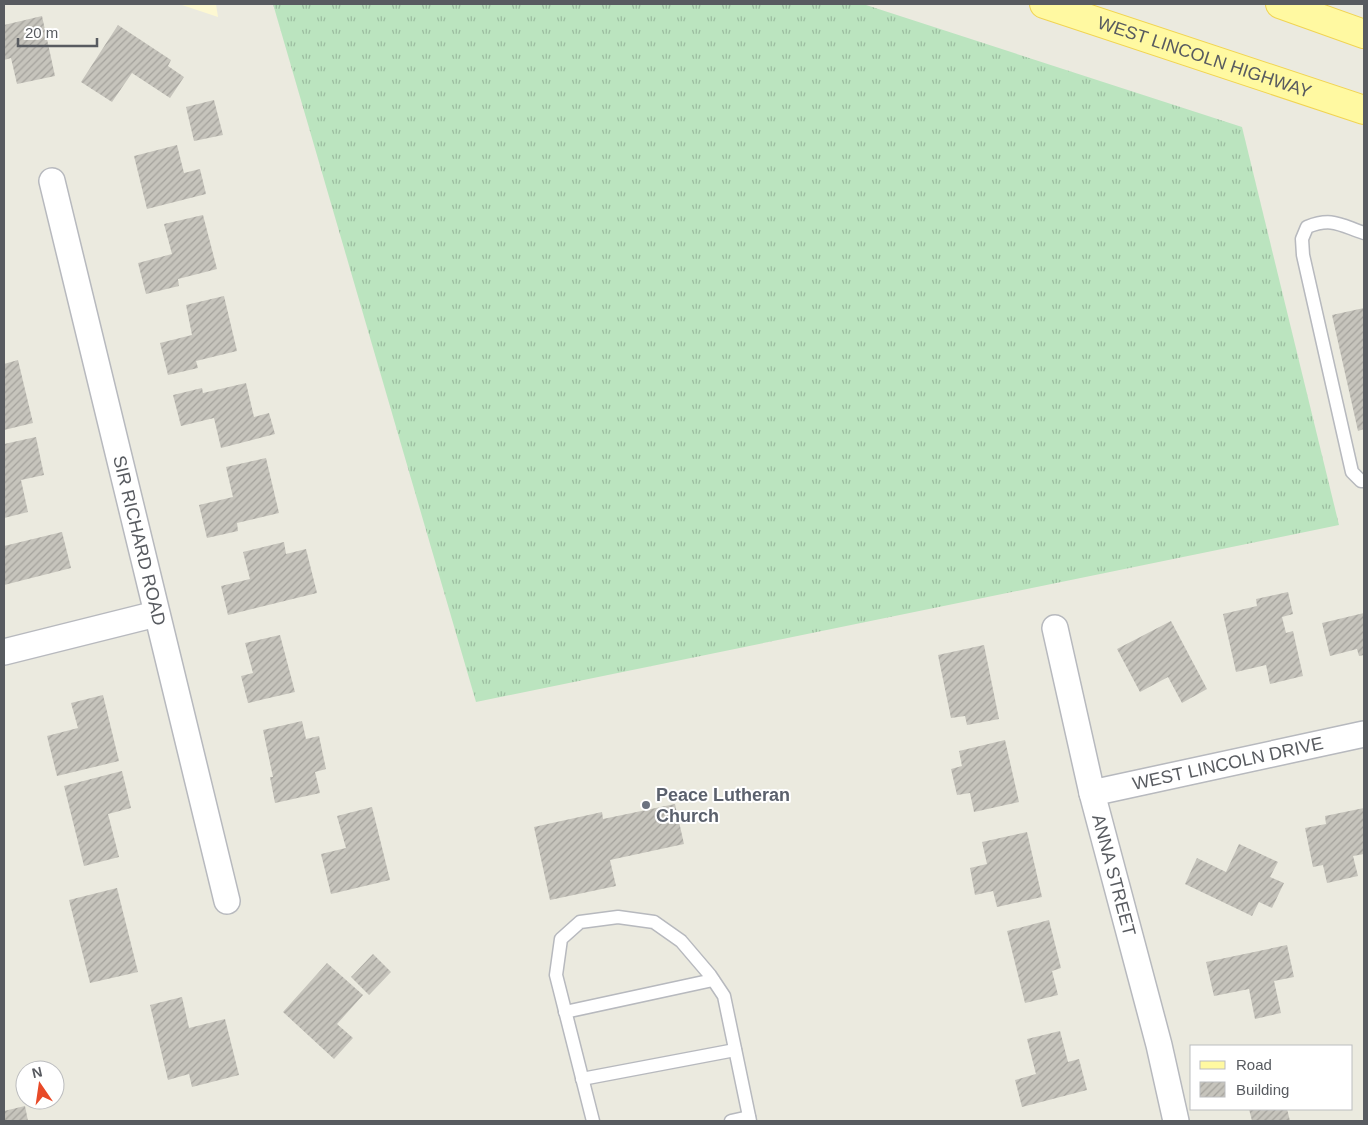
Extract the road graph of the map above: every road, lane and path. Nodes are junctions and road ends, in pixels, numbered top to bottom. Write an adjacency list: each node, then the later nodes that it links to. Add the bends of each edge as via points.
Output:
1 (1044, 4): 4 (main road, WEST LINCOLN HIGHWAY)
2 (1280, 4): 3 (main road)
3 (1364, 34)
4 (1364, 110)
5 (52, 181): 8 (street, SIR RICHARD ROAD)
6 (1364, 233): 7 (lane, via 1332,222 1321,222 1307,227 1302,239 1302,255 1352,472)
7 (1364, 481)
8 (156, 614): 10 (street); 13 (street, SIR RICHARD ROAD)
9 (1055, 628): 12 (street, ANNA STREET)
10 (4, 652)
11 (1364, 734): 12 (street, WEST LINCOLN DRIVE)
12 (1092, 793): 21 (street, ANNA STREET)
13 (227, 901)
14 (713, 980): 15 (lane); 15 (lane, via 682,941 654,922 618,917 580,922 562,939 556,975); 16 (lane, via 724,996)
15 (566, 1012): 17 (lane)
16 (735, 1050): 17 (lane); 18 (lane)
17 (582, 1079): 19 (lane)
18 (750, 1119): 20 (lane)
19 (593, 1121)
20 (731, 1121)
21 (1176, 1121)

